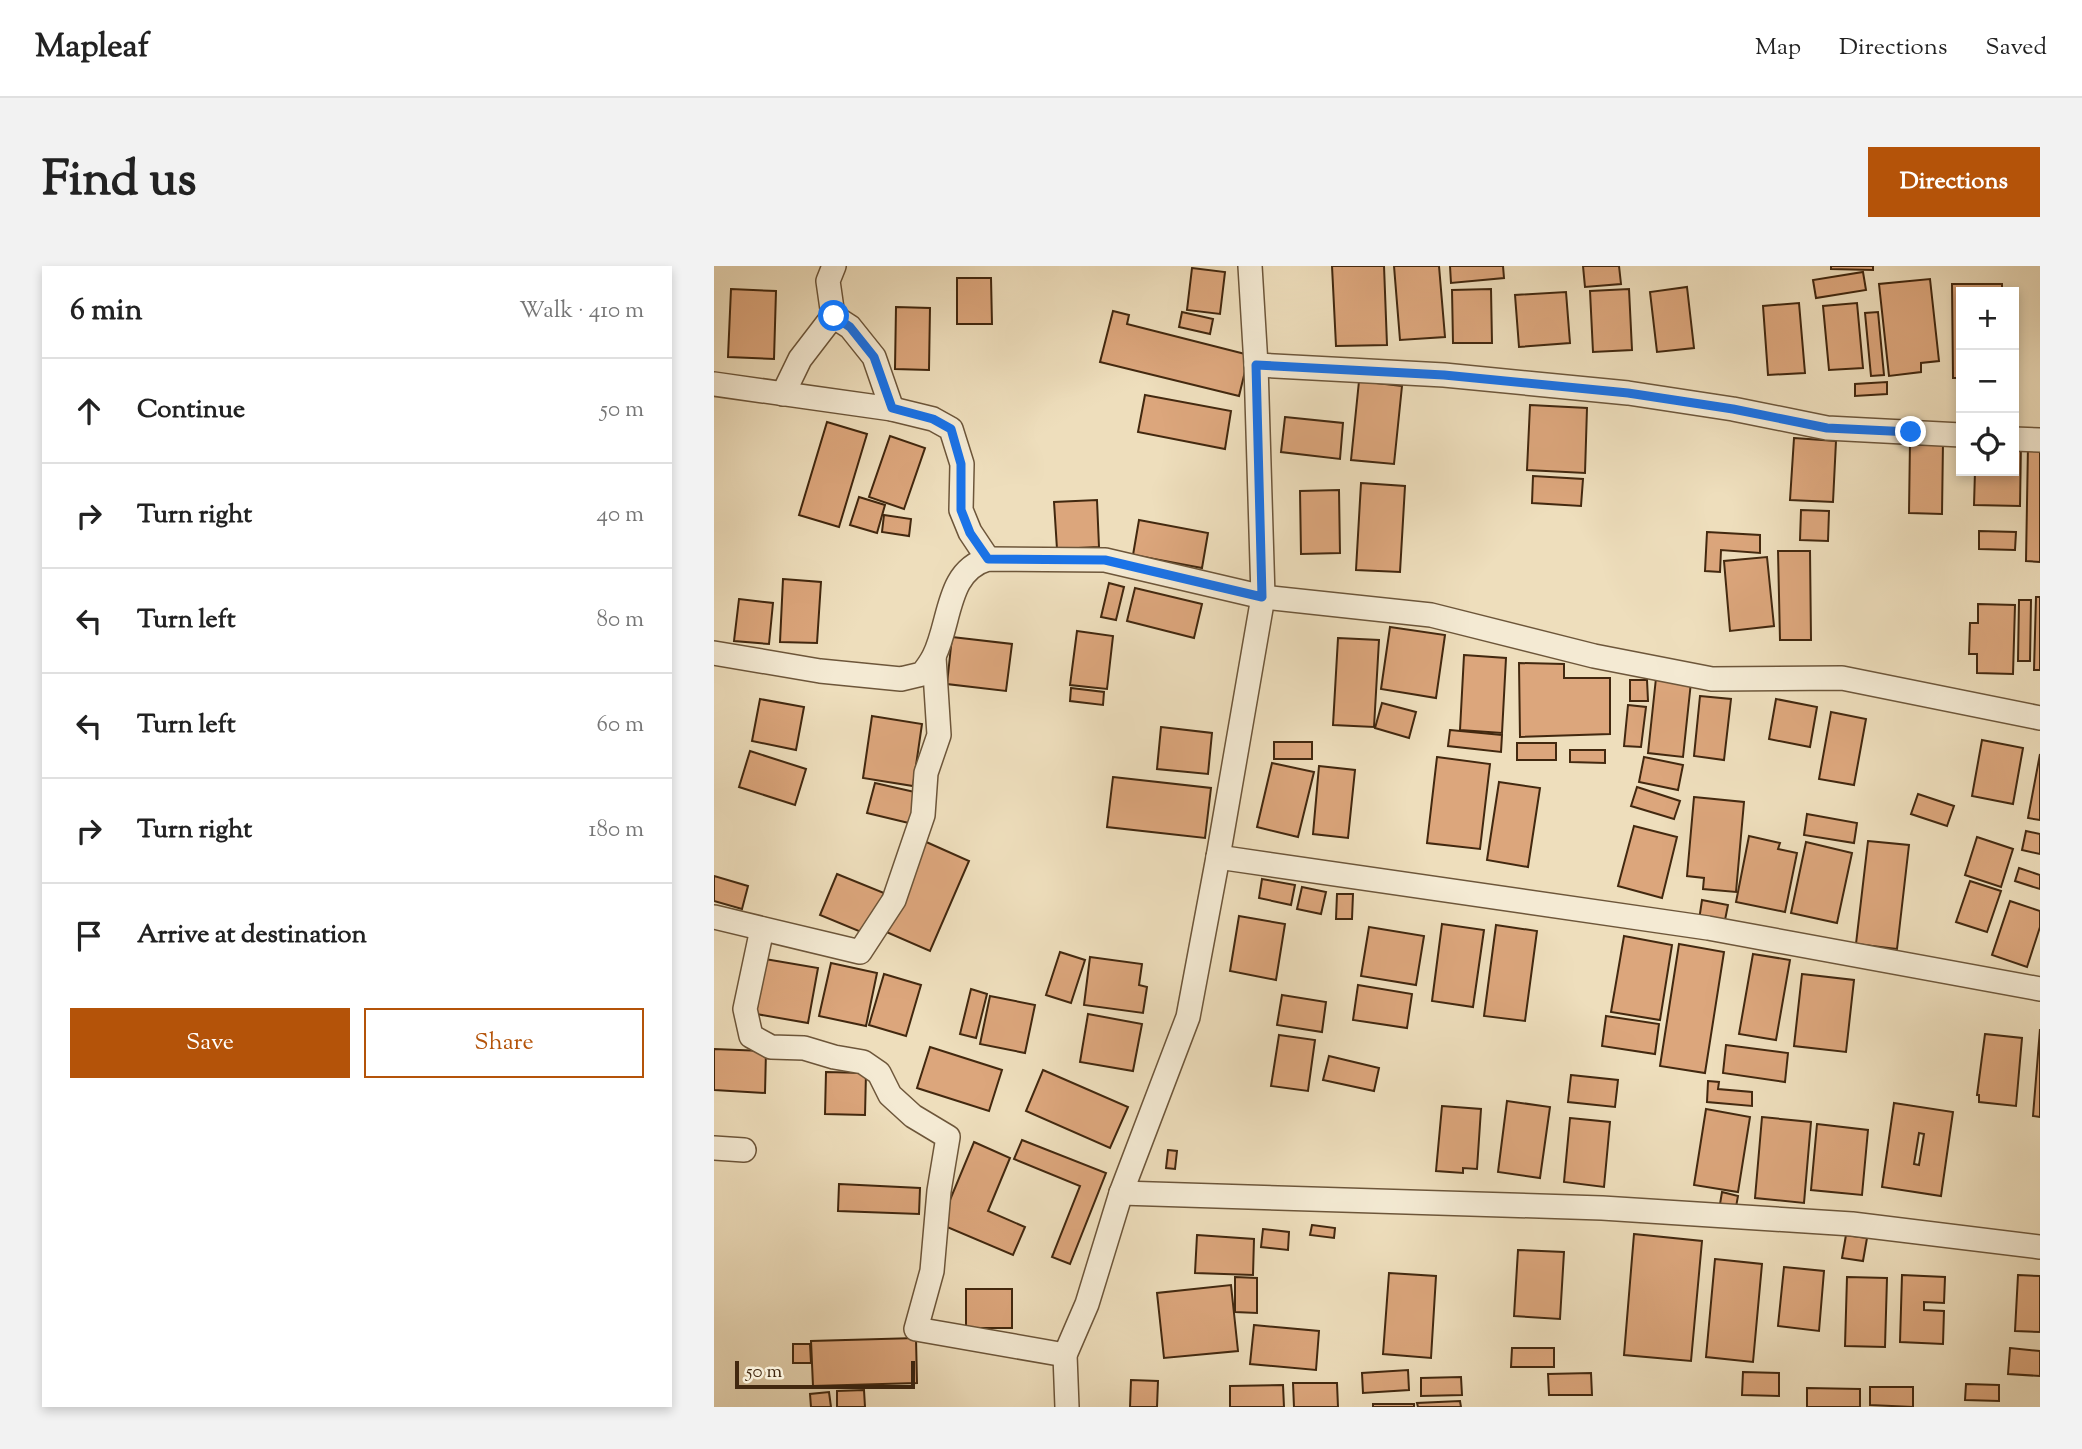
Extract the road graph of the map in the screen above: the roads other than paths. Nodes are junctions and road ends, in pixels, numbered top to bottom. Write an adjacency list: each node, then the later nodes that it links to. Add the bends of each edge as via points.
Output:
1 (834, 266): 3 (street, via 828,281)
2 (1250, 266): 4 (street)
3 (834, 316): 6 (street, via 800,359); 7 (street, via 850,327 874,357)
4 (1256, 365): 8 (street, via 1444,375 1628,393 1827,428); 12 (street)
5 (714, 384): 6 (street)
6 (783, 394): 7 (street)
7 (892, 408): 11 (street, via 951,429 961,464 961,510)
8 (1956, 435)
9 (2019, 439): 10 (street)
10 (2040, 440)
11 (988, 559): 12 (street, via 1105,560); 14 (street, via 974,563 959,579)
12 (1262, 597): 15 (street, via 1431,615 1594,656 1712,678 1842,678); 16 (street)
13 (714, 653): 14 (street, via 820,671 901,678 922,674)
14 (934, 657): 18 (street, via 939,735 926,773 923,815 894,900 859,952)
15 (2040, 718)
16 (1218, 857): 19 (street, via 1708,928); 22 (street, via 1188,1017)
17 (714, 917): 18 (street)
18 (761, 929): 24 (street, via 745,1009 751,1035 771,1047 804,1048 863,1062 879,1073 890,1095 948,1138 932,1270 916,1329)
19 (2040, 989)
20 (714, 1148): 21 (street)
21 (744, 1150)
22 (1121, 1193): 23 (street, via 1602,1208 1852,1224); 24 (street, via 1087,1304)
23 (2040, 1247)
24 (1065, 1355): 25 (street)
25 (1067, 1407)

